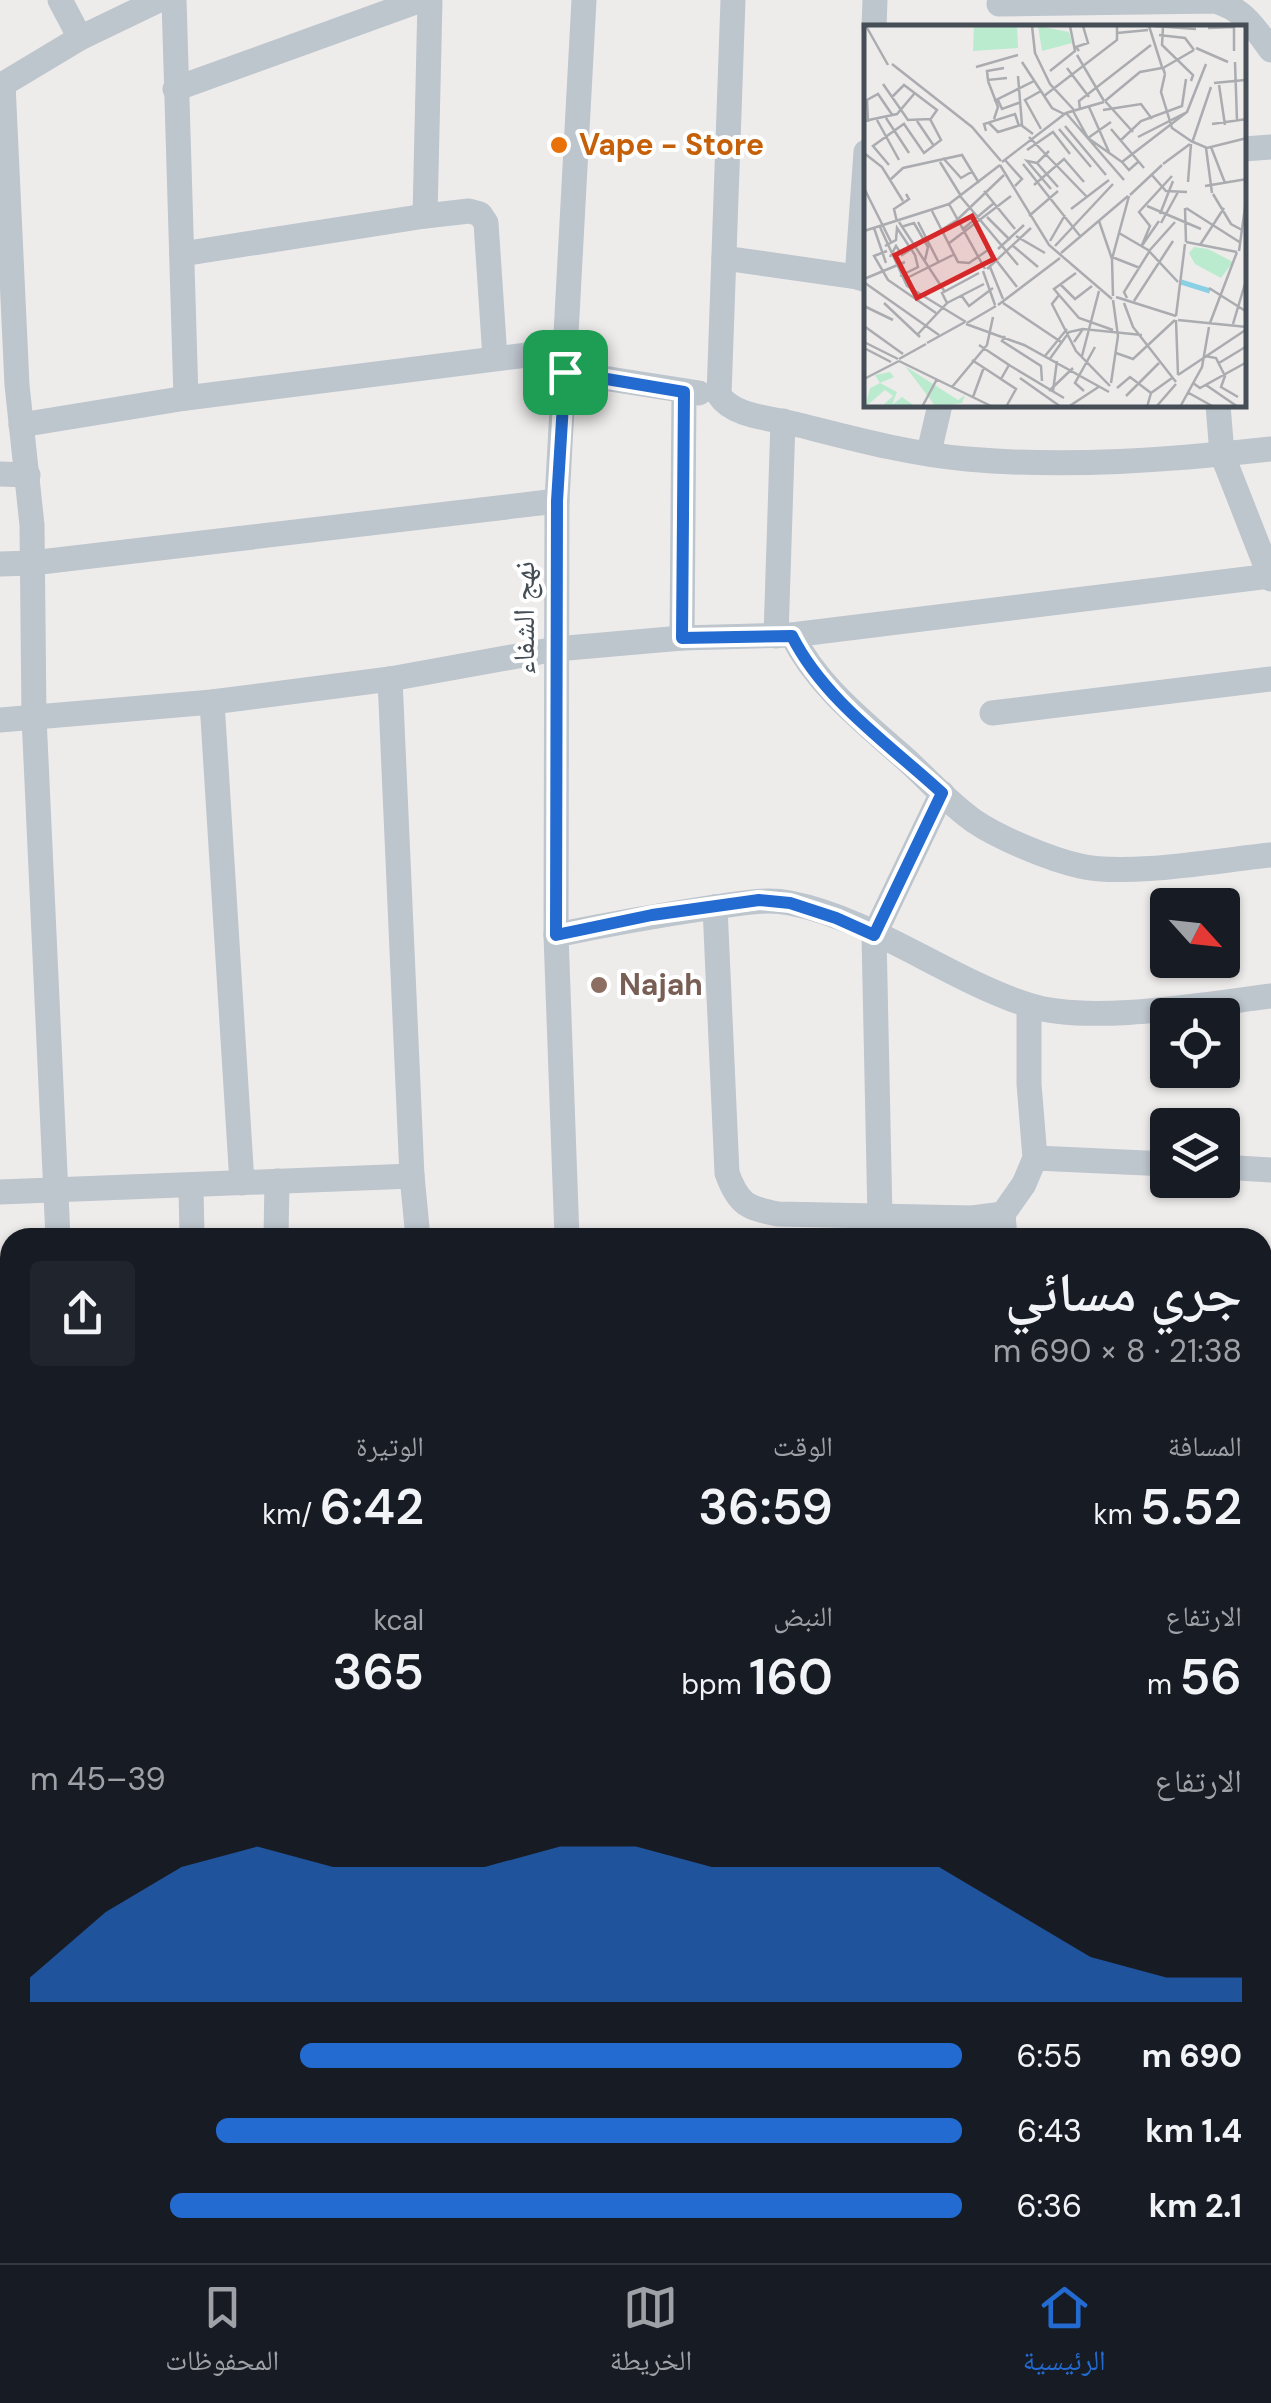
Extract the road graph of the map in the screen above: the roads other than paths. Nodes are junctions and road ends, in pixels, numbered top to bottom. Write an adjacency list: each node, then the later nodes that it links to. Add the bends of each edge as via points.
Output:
1 (60, 0): 11 (street)
2 (159, 0): 11 (street)
3 (174, 0): 14 (street)
4 (421, 0): 14 (street)
5 (430, 0): 18 (street)
6 (584, 0): 24 (street, نهج الشفاء)
7 (734, 0): 21 (street)
8 (876, 0): 10 (street)
9 (999, 10): 12 (street, via 1214,0 1242,14)
10 (874, 25)
11 (80, 38): 13 (street)
12 (1271, 50)
13 (2, 85): 17 (street)
14 (175, 88): 20 (street)
15 (1271, 146): 16 (street)
16 (1246, 148)
17 (5, 198): 25 (street)
18 (425, 216): 20 (street); 23 (street, via 469,211 486,224)
19 (864, 216): 22 (street)
20 (182, 254): 28 (street)
21 (724, 258): 22 (street); 27 (street)
22 (862, 279)
23 (495, 358): 24 (street); 28 (street)
24 (566, 361): 26 (street); 38 (street, نهج الشفاء)
25 (8, 386): 32 (street)
26 (684, 392): 27 (street); 43 (street)
27 (718, 395): 31 (street, via 736,410)
28 (186, 398): 32 (street)
29 (939, 408): 34 (street)
30 (1218, 408): 35 (street)
31 (783, 421): 34 (street); 42 (street)
32 (22, 425): 37 (street)
33 (1271, 449): 35 (street)
34 (929, 452): 35 (street, via 1045,464)
35 (1222, 454): 41 (street)
36 (0, 474): 37 (street)
37 (28, 474): 40 (street)
38 (557, 501): 40 (street); 44 (street, نهج الشفاء)
39 (0, 564): 40 (street)
40 (32, 564): 49 (street)
41 (1271, 577): 42 (street)
42 (784, 636): 43 (street); 51 (street, via 825,685)
43 (682, 638): 44 (street)
44 (556, 649): 45 (street); 54 (street, نهج الشفاء)
45 (390, 679): 47 (street); 62 (street)
46 (1271, 679): 48 (street)
47 (212, 702): 49 (street); 64 (street)
48 (992, 713)
49 (34, 717): 50 (street); 66 (street)
50 (0, 720)
51 (942, 793): 52 (street, via 974,821 1080,866 1128,869); 55 (street)
52 (1271, 855)
53 (715, 907): 54 (street); 55 (street, via 790,903); 68 (street, via 727,1173 734,1193 751,1209 778,1214)
54 (556, 935): 74 (street, نهج الشفاء)
55 (874, 935): 57 (street); 68 (street)
56 (1271, 996): 57 (street, via 1114,1012)
57 (1029, 1006): 58 (street)
58 (1035, 1158): 59 (street); 69 (street)
59 (1150, 1163)
60 (1240, 1168): 61 (street)
61 (1271, 1170)
62 (412, 1176): 63 (street); 73 (street)
63 (277, 1181): 64 (street); 72 (street)
64 (242, 1182): 65 (street)
65 (190, 1186): 66 (street); 71 (street)
66 (56, 1191): 67 (street); 70 (street)
67 (0, 1192)
68 (880, 1218): 69 (street, via 972,1218)
69 (1004, 1226)
70 (58, 1228)
71 (192, 1228)
72 (276, 1228)
73 (417, 1228)
74 (567, 1228)

